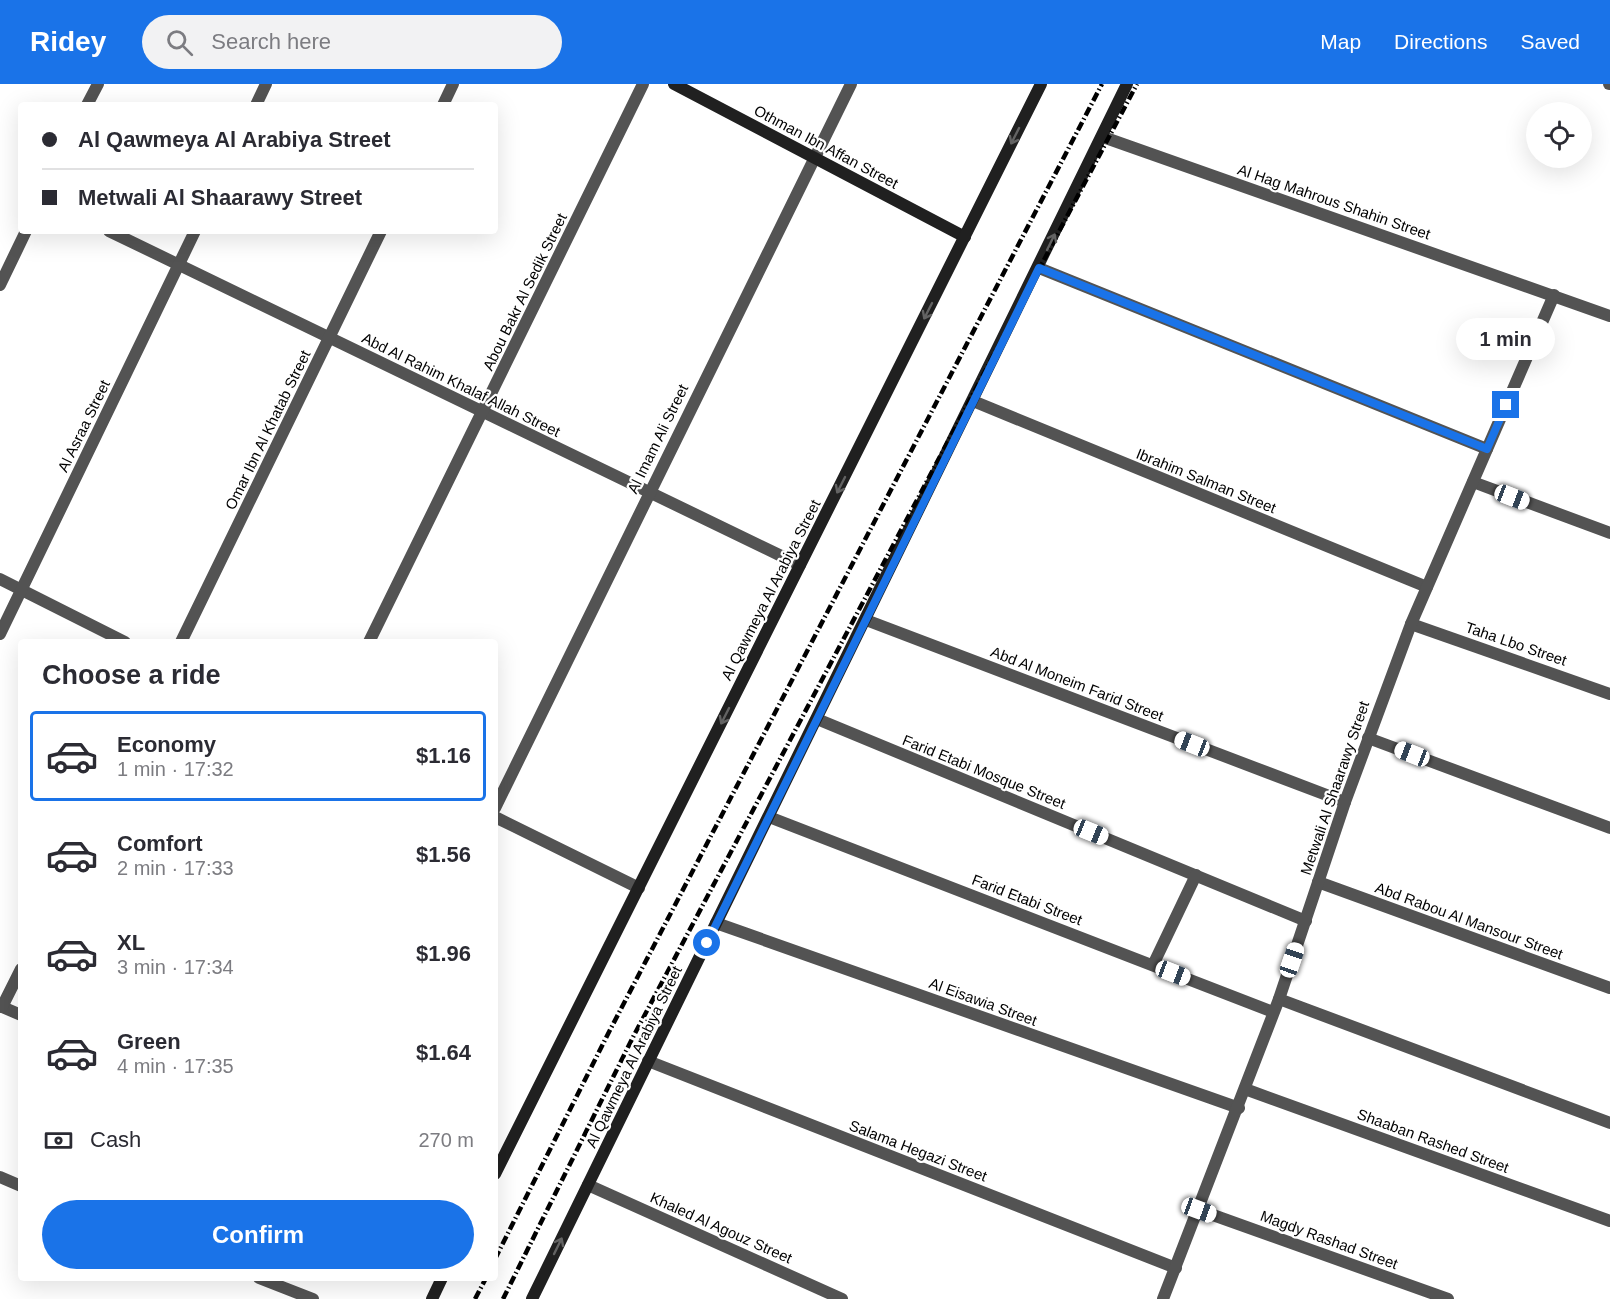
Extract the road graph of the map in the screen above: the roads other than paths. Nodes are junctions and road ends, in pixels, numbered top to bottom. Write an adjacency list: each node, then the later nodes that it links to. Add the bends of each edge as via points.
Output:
1 (98, 84): 9 (street)
2 (266, 84): 10 (street)
3 (453, 84): 11 (street)
4 (643, 84): 26 (street, Abou Bakr Al Sedik Street)
5 (674, 84): 13 (street, Othman Ibn Affan Street)
6 (851, 84): 13 (street, Al Imam Ali Street)
7 (1041, 84): 18 (street, Al Qawmeya Al Arabiya Street, one-way to 18)
8 (1127, 84): 12 (street, Al Qawmeya Al Arabiya Street)
9 (89, 102)
10 (257, 102)
11 (444, 102)
12 (1103, 137): 20 (street, Al Qawmeya Al Arabiya Street, one-way to 12); 22 (street, Al Hag Mahrous Shahin Street)
13 (815, 158): 18 (street, Othman Ibn Affan Street); 29 (street, Al Imam Ali Street)
14 (25, 234): 21 (street)
15 (116, 234): 19 (street, Abd Al Rahim Khalaf Allah Street)
16 (194, 234): 19 (street, Al Asraa Street)
17 (380, 234): 24 (street, Omar Ibn Al Khatab Street)
18 (965, 237): 31 (street, Al Qawmeya Al Arabiya Street, one-way to 31)
19 (179, 265): 24 (street, Abd Al Rahim Khalaf Allah Street); 34 (street, Al Asraa Street)
20 (1039, 268): 25 (street, Al Qawmeya Al Arabiya Street); 27 (street)
21 (0, 285)
22 (1554, 295): 23 (street, Al Hag Mahrous Shahin Street); 27 (street, Metwali Al Shaarawy Street)
23 (1610, 316)
24 (329, 338): 26 (street, Abd Al Rahim Khalaf Allah Street); 39 (street, Omar Ibn Al Khatab Street)
25 (973, 401): 33 (street, Ibrahim Salman Street); 35 (street, Al Qawmeya Al Arabiya Street)
26 (483, 412): 29 (street, Abd Al Rahim Khalaf Allah Street); 40 (street, Abou Bakr Al Sedik Street)
27 (1487, 449): 28 (street, Metwali Al Shaarawy Street)
28 (1473, 482): 30 (street); 33 (street, Metwali Al Shaarawy Street)
29 (648, 492): 31 (street, Abd Al Rahim Khalaf Allah Street); 44 (street, Al Imam Ali Street)
30 (1610, 533)
31 (801, 565): 51 (street, Al Qawmeya Al Arabiya Street, one-way to 51)
32 (0, 579): 34 (street)
33 (1427, 587): 36 (street, Metwali Al Shaarawy Street)
34 (22, 589): 37 (street, Al Asraa Street); 38 (street)
35 (866, 620): 42 (street, Al Qawmeya Al Arabiya Street); 45 (street, Abd Al Moneim Farid Street)
36 (1411, 624): 41 (street, Taha Lbo Street); 43 (street, Metwali Al Shaarawy Street)
37 (0, 634)
38 (119, 639)
39 (182, 639)
40 (370, 639)
41 (1610, 694)
42 (817, 719): 46 (street, Al Qawmeya Al Arabiya Street); 49 (street, Farid Etabi Mosque Street)
43 (1368, 738): 45 (street, Metwali Al Shaarawy Street); 48 (street)
44 (498, 802)
45 (1345, 802): 50 (street, Metwali Al Shaarawy Street)
46 (769, 817): 53 (street, Al Qawmeya Al Arabiya Street); 54 (street, Farid Etabi Street)
47 (498, 819): 51 (street)
48 (1610, 828)
49 (1196, 876): 52 (street, Farid Etabi Mosque Street); 54 (street)
50 (1318, 882): 52 (street, Metwali Al Shaarawy Street); 56 (street, Abd Rabou Al Mansour Street)
51 (639, 888): 65 (street, Al Qawmeya Al Arabiya Street)
52 (1306, 921): 57 (street, Metwali Al Shaarawy Street)
53 (716, 923): 61 (street, Al Qawmeya Al Arabiya Street); 63 (street, Al Eisawia Street)
54 (1153, 965): 59 (street, Farid Etabi Street)
55 (18, 975): 58 (street)
56 (1610, 988)
57 (1279, 999): 59 (street, Metwali Al Shaarawy Street); 64 (street)
58 (1, 1007): 60 (street)
59 (1274, 1012): 62 (street, Metwali Al Shaarawy Street)
60 (18, 1013)
61 (648, 1061): 68 (street, Al Qawmeya Al Arabiya Street); 71 (street, Salama Hegazi Street)
62 (1245, 1089): 63 (street, Metwali Al Shaarawy Street); 70 (street, Shaaban Rashed Street)
63 (1239, 1108): 69 (street, Metwali Al Shaarawy Street)
64 (1610, 1124)
65 (498, 1168)
66 (0, 1177): 67 (street)
67 (18, 1185)
68 (588, 1185): 76 (street, Al Qawmeya Al Arabiya Street, one-way to 68); 77 (street, Khaled Al Agouz Street)
69 (1199, 1210): 71 (street, Metwali Al Shaarawy Street); 79 (street, Magdy Rashad Street)
70 (1610, 1221)
71 (1176, 1268): 78 (street, Metwali Al Shaarawy Street)
72 (267, 1281): 74 (street)
73 (441, 1281): 75 (street)
74 (313, 1299)
75 (432, 1299)
76 (532, 1299)
77 (842, 1299)
78 (1163, 1299)
79 (1448, 1299)

